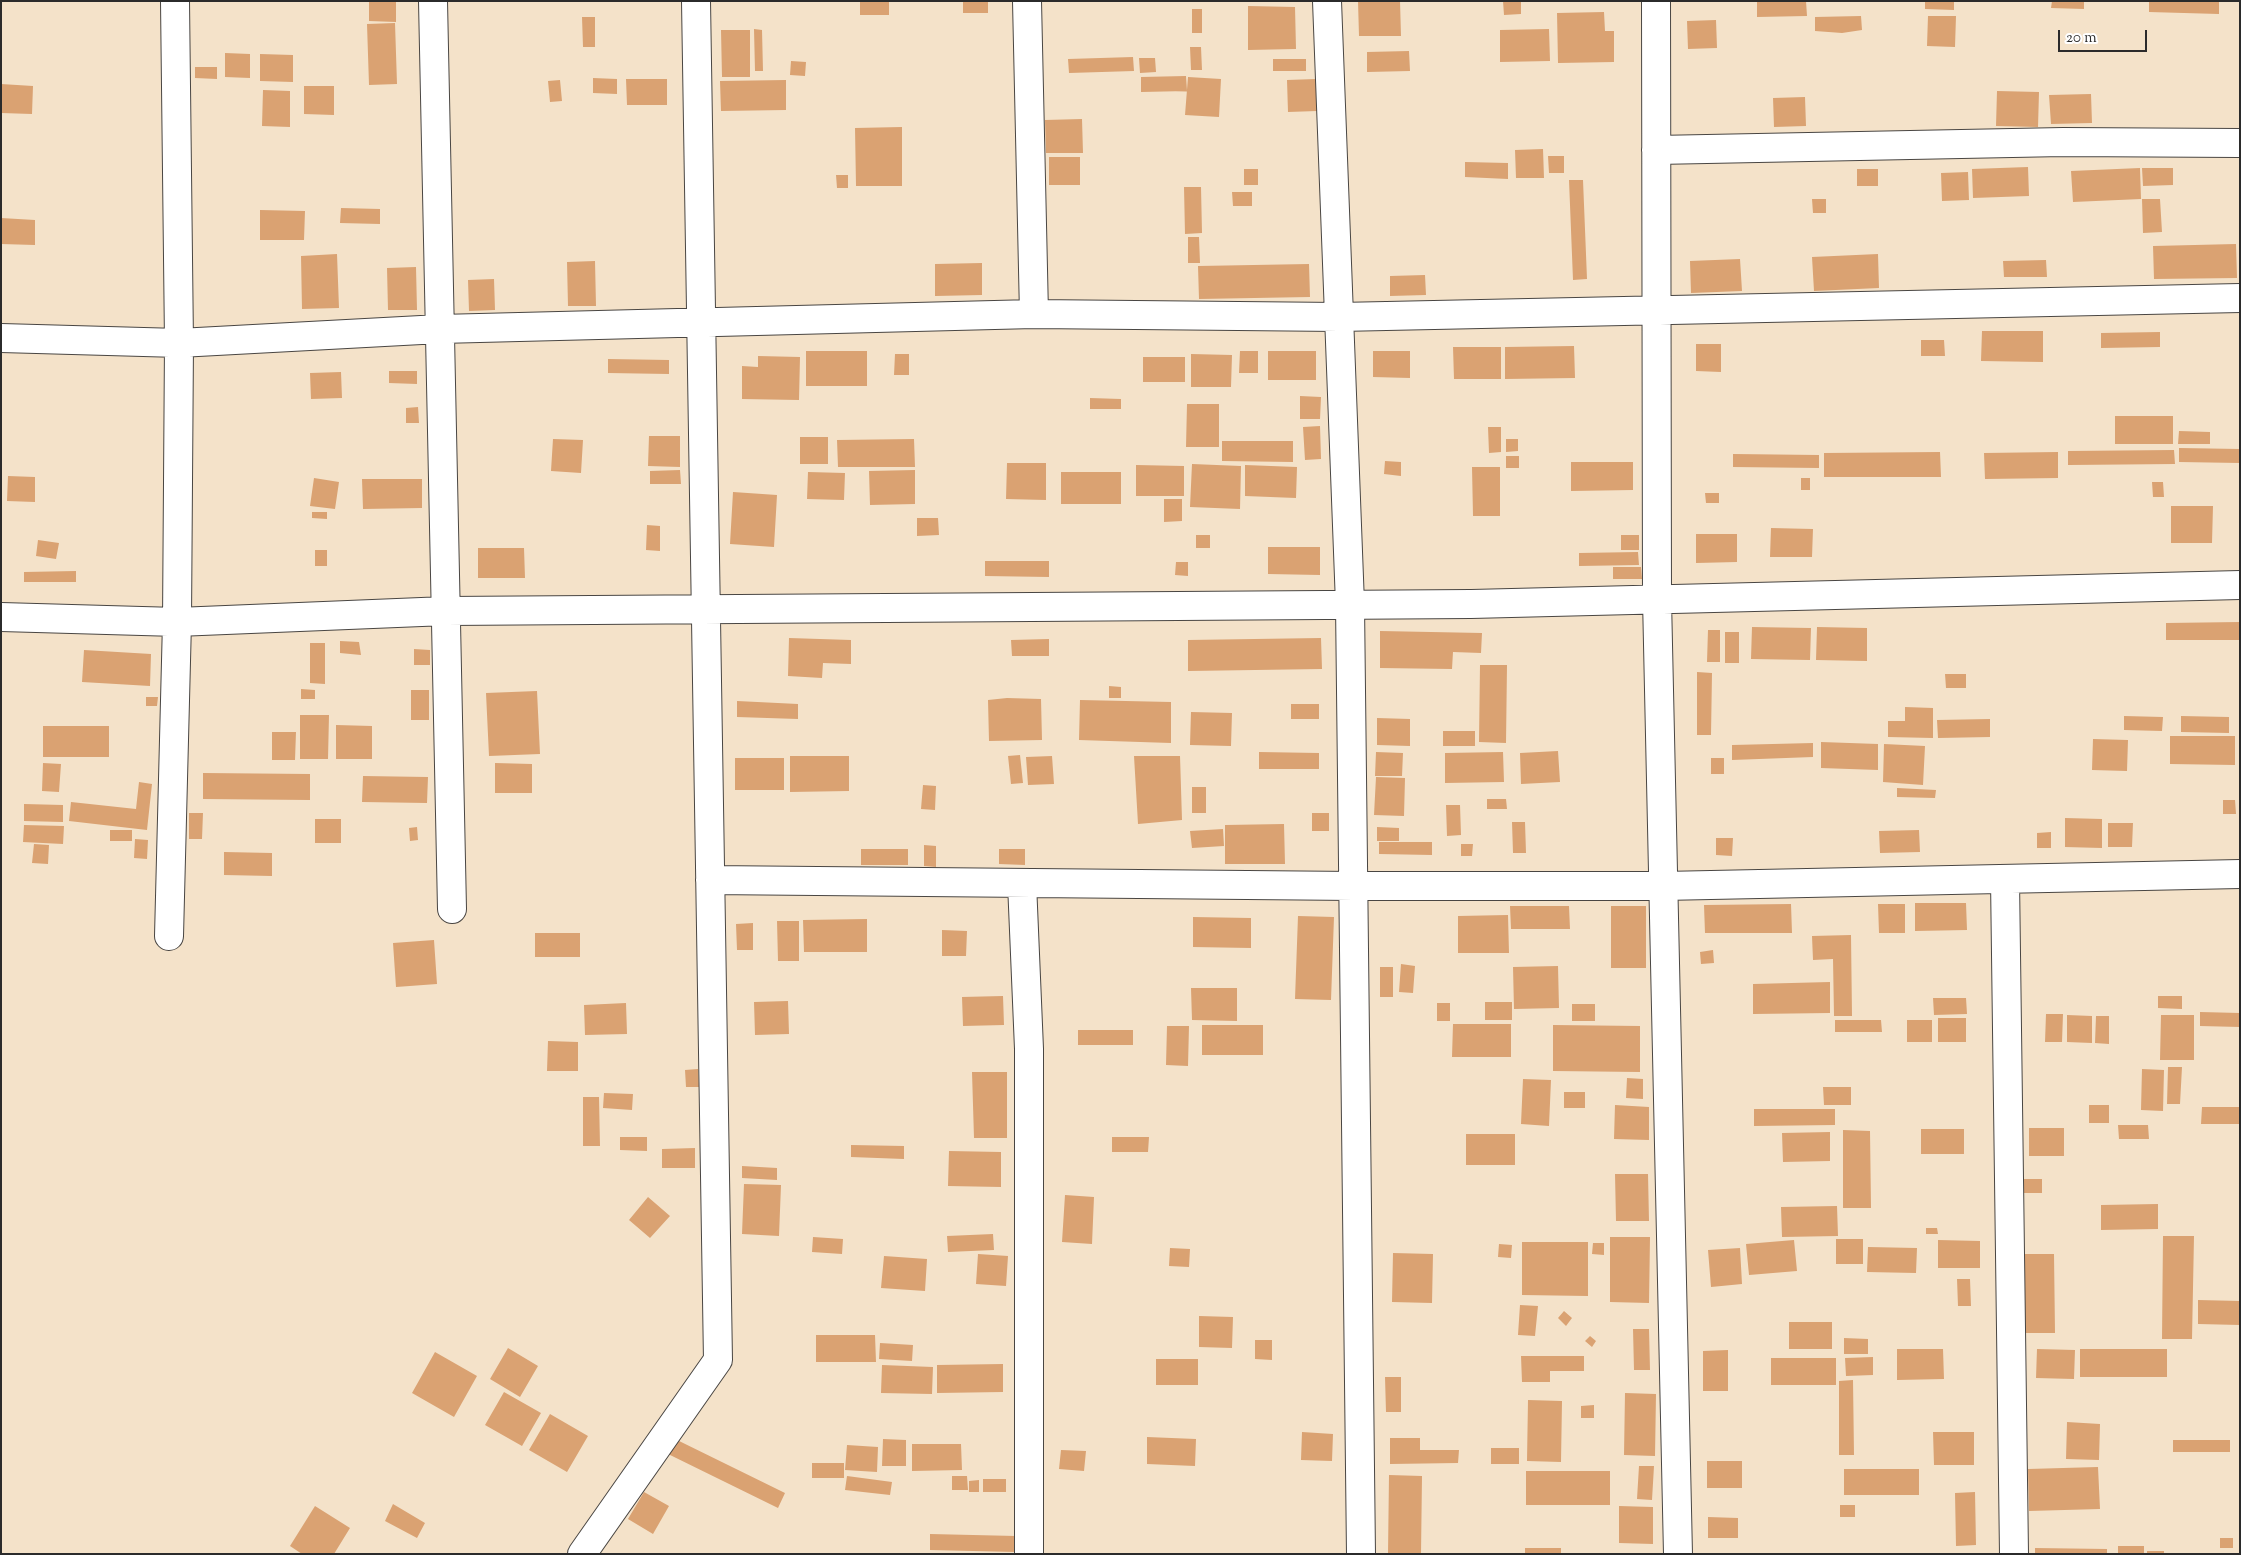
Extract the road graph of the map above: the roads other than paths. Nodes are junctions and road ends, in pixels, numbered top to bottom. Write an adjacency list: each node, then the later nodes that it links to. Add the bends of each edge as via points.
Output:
1 (175, 1): 16 (street)
2 (433, 1): 14 (street)
3 (696, 1): 13 (street)
4 (1027, 1): 11 (street)
5 (1327, 1): 12 (street)
6 (1656, 1): 8 (street)
7 (2240, 143): 8 (street, via 2063,142)
8 (1656, 150): 10 (street)
9 (2240, 298): 10 (street)
10 (1657, 310): 12 (street); 18 (street)
11 (1034, 314): 12 (street); 13 (street)
12 (1339, 317): 19 (street)
13 (701, 322): 14 (street); 20 (street)
14 (440, 329): 16 (street); 21 (street)
15 (1, 338): 16 (street)
16 (179, 343): 23 (street)
17 (2240, 585): 18 (street)
18 (1658, 599): 19 (street); 29 (street)
19 (1350, 604): 20 (street); 28 (street)
20 (705, 608): 21 (street); 26 (street)
21 (446, 611): 23 (street); 30 (street)
22 (1, 617): 23 (street)
23 (177, 622): 31 (street)
24 (2240, 874): 25 (street)
25 (2005, 879): 29 (street); 36 (street)
26 (710, 880): 27 (street); 32 (street, via 718,1360)
27 (1022, 883): 28 (street); 33 (street, via 1029,1049)
28 (1354, 886): 29 (street); 34 (street)
29 (1664, 886): 35 (street)
30 (452, 909)
31 (169, 936)
32 (582, 1554)
33 (1029, 1554)
34 (1361, 1554)
35 (1678, 1554)
36 (2014, 1554)

